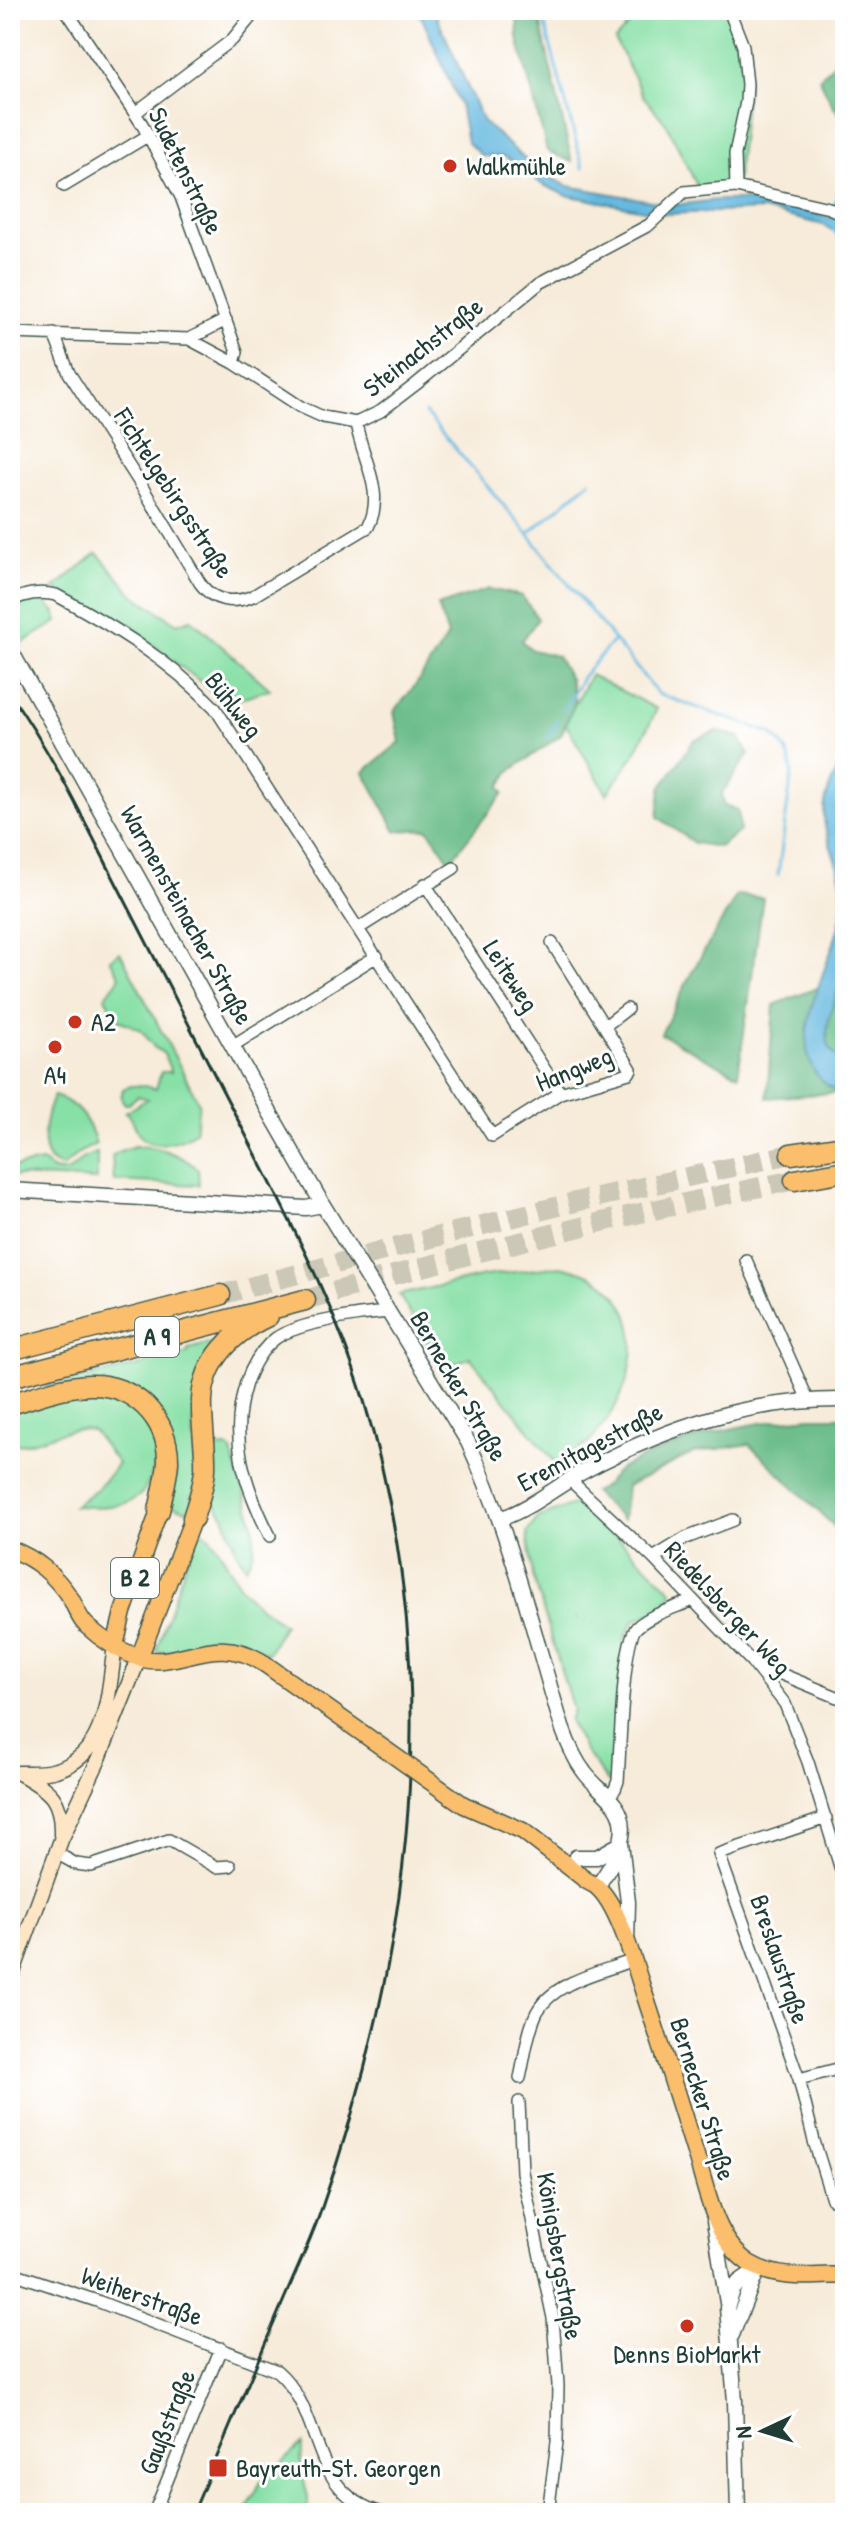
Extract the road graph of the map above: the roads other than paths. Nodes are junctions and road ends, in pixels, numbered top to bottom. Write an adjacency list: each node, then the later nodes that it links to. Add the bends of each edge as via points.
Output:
1 (251, 10): 4 (street, via 254,13 232,40)
2 (729, 10): 7 (street, via 743,46 747,84 735,154)
3 (68, 11): 4 (street, Sudetenstraße)
4 (135, 113): 5 (street, Sudetenstraße)
5 (149, 135): 6 (street); 9 (street, Sudetenstraße, via 181,197)
6 (64, 186)
7 (736, 187): 8 (street, Steinachstraße); 14 (street, Steinachstraße, via 684,192 649,225 540,283 381,411)
8 (845, 215)
9 (226, 320): 12 (street); 13 (street, Sudetenstraße, via 237,352)
10 (10, 333): 11 (street, Steinachstraße)
11 (54, 334): 12 (street, Steinachstraße); 14 (street, Fichtelgebirgsstraße, via 69,373 200,583 220,600 253,596 368,527 376,499)
12 (189, 339): 13 (street, Steinachstraße)
13 (234, 363): 14 (street, Steinachstraße, via 301,407)
14 (356, 423)
15 (10, 601): 19 (street, Bühlweg, via 27,594 56,595 134,640 195,687 220,715)
16 (10, 649): 24 (street, Warmensteinacher Straße)
17 (454, 868): 18 (street)
18 (425, 884): 19 (street); 25 (street, Leiteweg)
19 (359, 928): 21 (street, Bühlweg)
20 (552, 943): 23 (street, Hangweg)
21 (377, 956): 24 (street); 26 (street, Bühlweg)
22 (627, 1009): 23 (street, Hangweg)
23 (605, 1026): 25 (street, Hangweg, via 630,1065 629,1073)
24 (232, 1046): 32 (street, Warmensteinacher Straße)
25 (560, 1093): 26 (street, Hangweg)
26 (492, 1136)
27 (845, 1146): 28 (highway)
28 (791, 1154)
29 (845, 1171): 30 (highway)
30 (795, 1180)
31 (10, 1190): 32 (street)
32 (323, 1205): 35 (street, Bernecker Straße)
33 (746, 1260): 38 (street)
34 (220, 1295): 36 (highway, A 9)
35 (389, 1312): 44 (street, Bernecker Straße, via 468,1442); 46 (street, via 335,1320 278,1337 250,1371 237,1439)
36 (10, 1350)
37 (10, 1377): 43 (highway, A 9, via 305,1300 237,1334 216,1358 202,1400 205,1471)
38 (808, 1400): 39 (street, Eremitagestraße); 41 (street, Eremitagestraße, via 690,1423)
39 (845, 1400)
40 (10, 1404): 42 (highway, via 89,1385 136,1397 164,1433 168,1463)
41 (569, 1479): 44 (street, Eremitagestraße); 48 (street, Riedelsberger Weg)
42 (159, 1511): 50 (main road, B 2)
43 (193, 1518): 51 (main road, B 2)
44 (500, 1519): 55 (street, Bernecker Straße, via 567,1740 579,1765)
45 (733, 1520): 48 (street)
46 (270, 1536)
47 (10, 1549): 50 (main road, B 2, via 49,1571 84,1624)
48 (653, 1558): 49 (street, Riedelsberger Weg)
49 (693, 1600): 52 (street, Riedelsberger Weg); 55 (street, via 634,1629 626,1666 618,1781)
50 (115, 1646): 51 (main road, B 2); 54 (main road, via 106,1710 81,1756 58,1770)
51 (139, 1658): 58 (main road); 62 (main road, B 2, bridge, via 165,1660 228,1649 253,1656 464,1805 523,1831)
52 (752, 1662): 53 (street); 56 (street, Riedelsberger Weg, via 785,1704)
53 (837, 1697)
54 (14, 1771): 58 (main road, via 57,1802)
55 (608, 1798): 57 (street, Bernecker Straße, via 622,1820)
56 (826, 1818): 61 (street, Riedelsberger Weg); 68 (street, Breslaustraße, via 719,1854)
57 (621, 1843): 59 (street, via 597,1857); 62 (street); 63 (street, Bernecker Straße)
58 (58, 1847): 60 (street, via 76,1864 91,1866 169,1840 216,1867); 65 (main road)
59 (576, 1857)
60 (230, 1866)
61 (845, 1883)
62 (597, 1887): 63 (main road, Bernecker Straße)
63 (627, 1942): 64 (main road, Bernecker Straße)
64 (633, 1960): 67 (street, via 547,1998 530,2030); 71 (main road, Bernecker Straße)
65 (10, 1980)
66 (845, 2067): 68 (street)
67 (520, 2078)
68 (799, 2079): 70 (street, Breslaustraße)
69 (519, 2102): 80 (street, Königsbergstraße, via 522,2172 542,2259 558,2385)
70 (832, 2199)
71 (712, 2208): 72 (main road, Bernecker Straße, via 734,2250); 75 (street)
72 (759, 2268): 74 (main road, via 784,2275); 75 (street, via 739,2282); 76 (street)
73 (10, 2272): 77 (street, Weiherstraße)
74 (845, 2275)
75 (727, 2308): 76 (street)
76 (731, 2339): 81 (street)
77 (221, 2348): 78 (street, Gaußstraße); 79 (street, Weiherstraße, via 287,2380 328,2474 366,2509)
78 (154, 2513)
79 (382, 2513)
80 (548, 2513)
81 (738, 2513)

